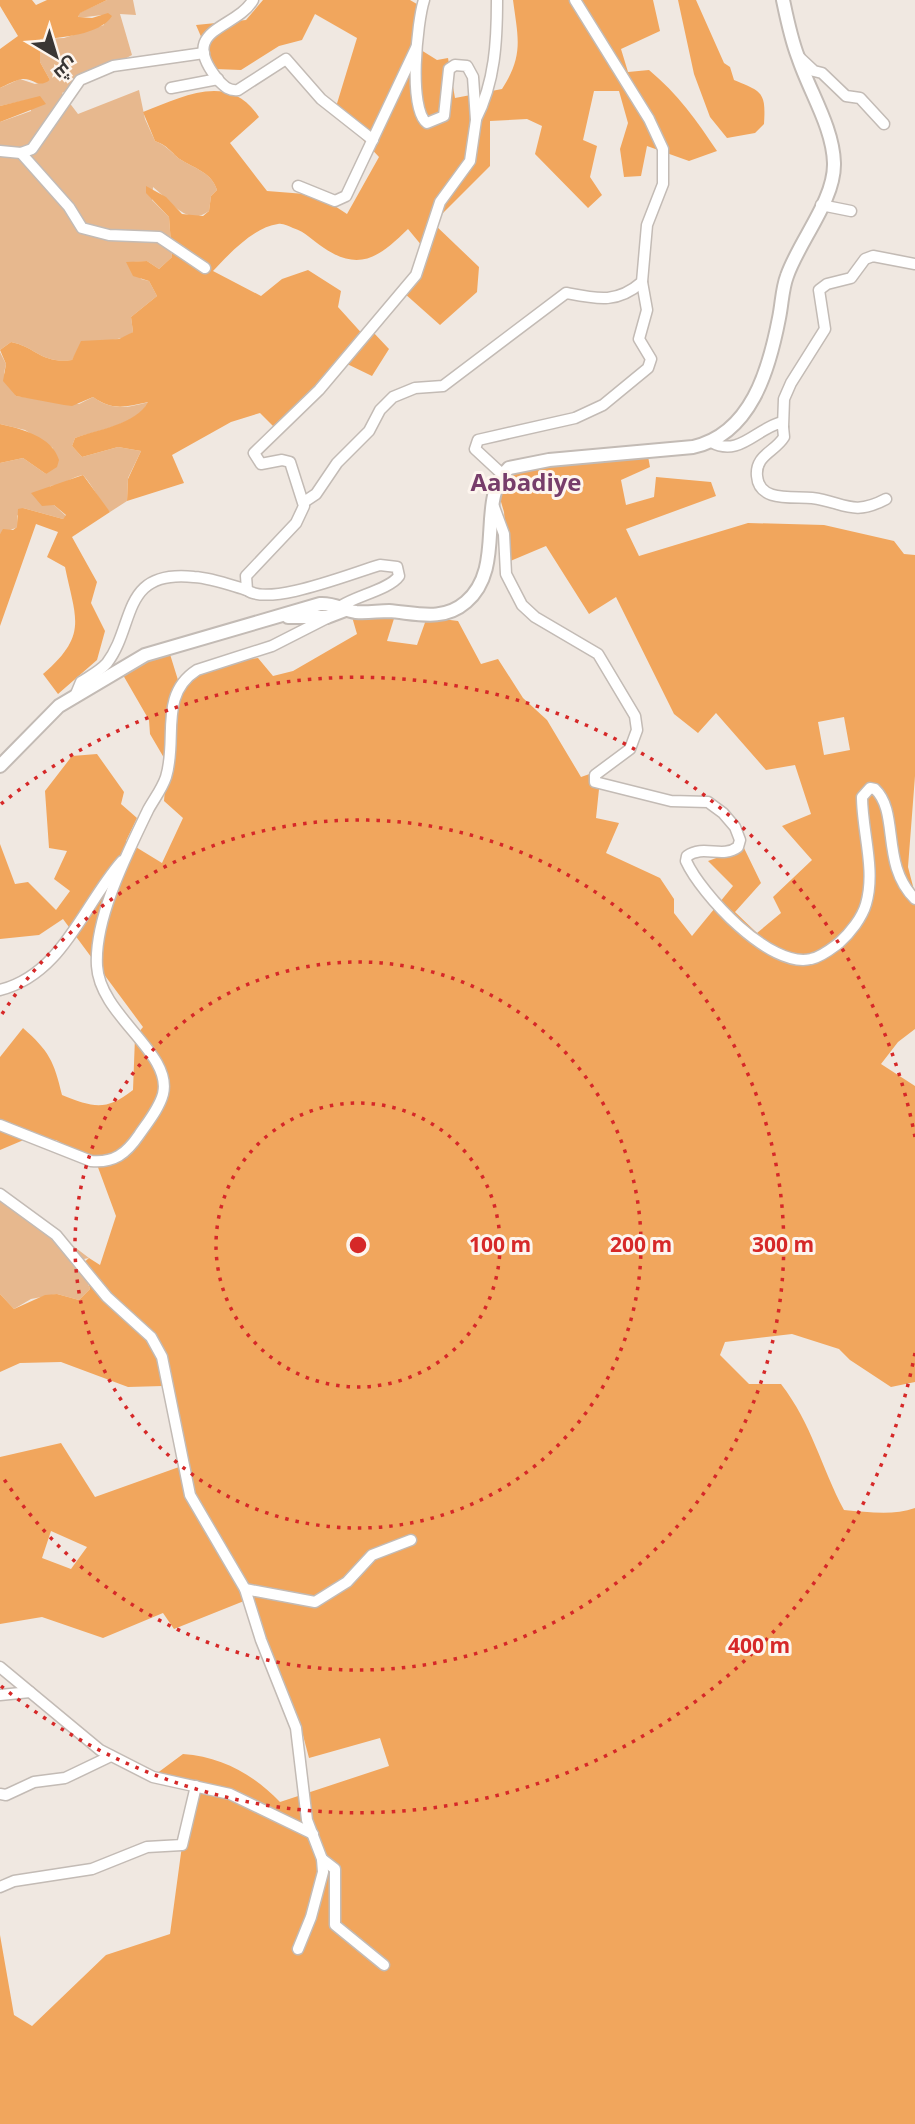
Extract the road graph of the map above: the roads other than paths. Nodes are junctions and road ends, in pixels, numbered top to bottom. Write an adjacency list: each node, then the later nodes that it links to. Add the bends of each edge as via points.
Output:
1 (253, 0): 7 (street, via 237,16 214,28)
2 (424, 0): 6 (street)
3 (497, 0): 11 (street, via 494,63)
4 (575, 0): 21 (street, via 649,118 663,149 663,184 647,225)
5 (783, 0): 8 (main road)
6 (416, 48): 11 (street, via 418,109 423,120 432,124 444,116 449,69 462,63 473,77); 13 (street)
7 (204, 52): 9 (street); 15 (street, via 113,66 80,80 38,142)
8 (797, 55): 12 (street, via 846,96 860,98); 17 (main road, via 833,154 832,180)
9 (218, 79): 10 (street); 13 (street, via 225,88 238,90 286,59 321,99)
10 (171, 88)
11 (476, 120): 26 (street, via 470,161 440,202 416,275 318,390 255,450 261,464 290,462)
12 (884, 124)
13 (373, 140): 16 (street, via 340,200)
14 (0, 151): 15 (street)
15 (21, 153): 20 (street, via 82,228 109,235 159,237)
16 (298, 186)
17 (821, 205): 18 (street); 23 (main road, via 786,277 760,385 737,424)
18 (851, 211)
19 (915, 264): 22 (street, via 873,256 850,278 819,290 825,329 788,391)
20 (205, 268)
21 (642, 282): 24 (street, via 647,310 639,339 650,359 648,368 603,405 575,418 478,440 475,449); 26 (street, via 623,296 606,300 566,293 443,386 415,388 393,397 316,494)
22 (783, 427): 23 (street, via 769,426 727,449); 25 (street, via 784,437 758,466 761,488 770,495 813,498 853,508)
23 (711, 442): 24 (main road, via 549,460 517,465)
24 (502, 474): 27 (main road)
25 (886, 499)
26 (304, 502): 28 (street, via 296,523 246,576)
27 (494, 506): 29 (main road, via 484,573 464,605 435,615); 35 (street, via 504,534 506,573 522,605 598,654 635,716 637,730 630,749 595,775 595,782 671,801 708,802 723,813 738,832 738,847 727,853 697,850 686,861 739,927 787,958 810,960 843,939 867,902 862,797 870,788 883,801 894,866)
28 (247, 590): 29 (street, via 280,595 380,565 397,566 399,576 394,582 356,596); 32 (street, via 195,577 162,580 145,587 134,598 106,664 80,682)
29 (344, 607): 30 (main road, via 320,604); 31 (main road)
30 (281, 617): 31 (main road); 32 (main road, via 161,648)
31 (327, 617): 34 (street, via 272,646 197,670 181,684 172,704 165,781)
32 (76, 694): 33 (main road)
33 (0, 766)
34 (127, 855): 36 (street, via 59,951 27,978); 37 (street, via 98,943 97,970 112,1008 159,1065 164,1084 160,1102 125,1153 101,1162)
35 (915, 900)
36 (0, 990)
37 (0, 1125)
38 (0, 1194): 40 (street, via 56,1235 107,1297 157,1345 190,1495)
39 (411, 1540): 40 (street, via 372,1555 347,1582 315,1602)
40 (245, 1589): 47 (street, via 296,1728 307,1820)
41 (0, 1667): 42 (street)
42 (30, 1692): 43 (street); 44 (street)
43 (0, 1695)
44 (111, 1756): 45 (street, via 153,1777); 46 (street, via 65,1778 34,1782)
45 (196, 1786): 47 (street, via 230,1794); 49 (street, via 182,1845 147,1847 92,1869)
46 (0, 1794)
47 (313, 1835): 48 (street)
48 (322, 1859): 50 (street, via 323,1872); 51 (street, via 335,1869 335,1925)
49 (0, 1887)
50 (298, 1949)
51 (384, 1965)

